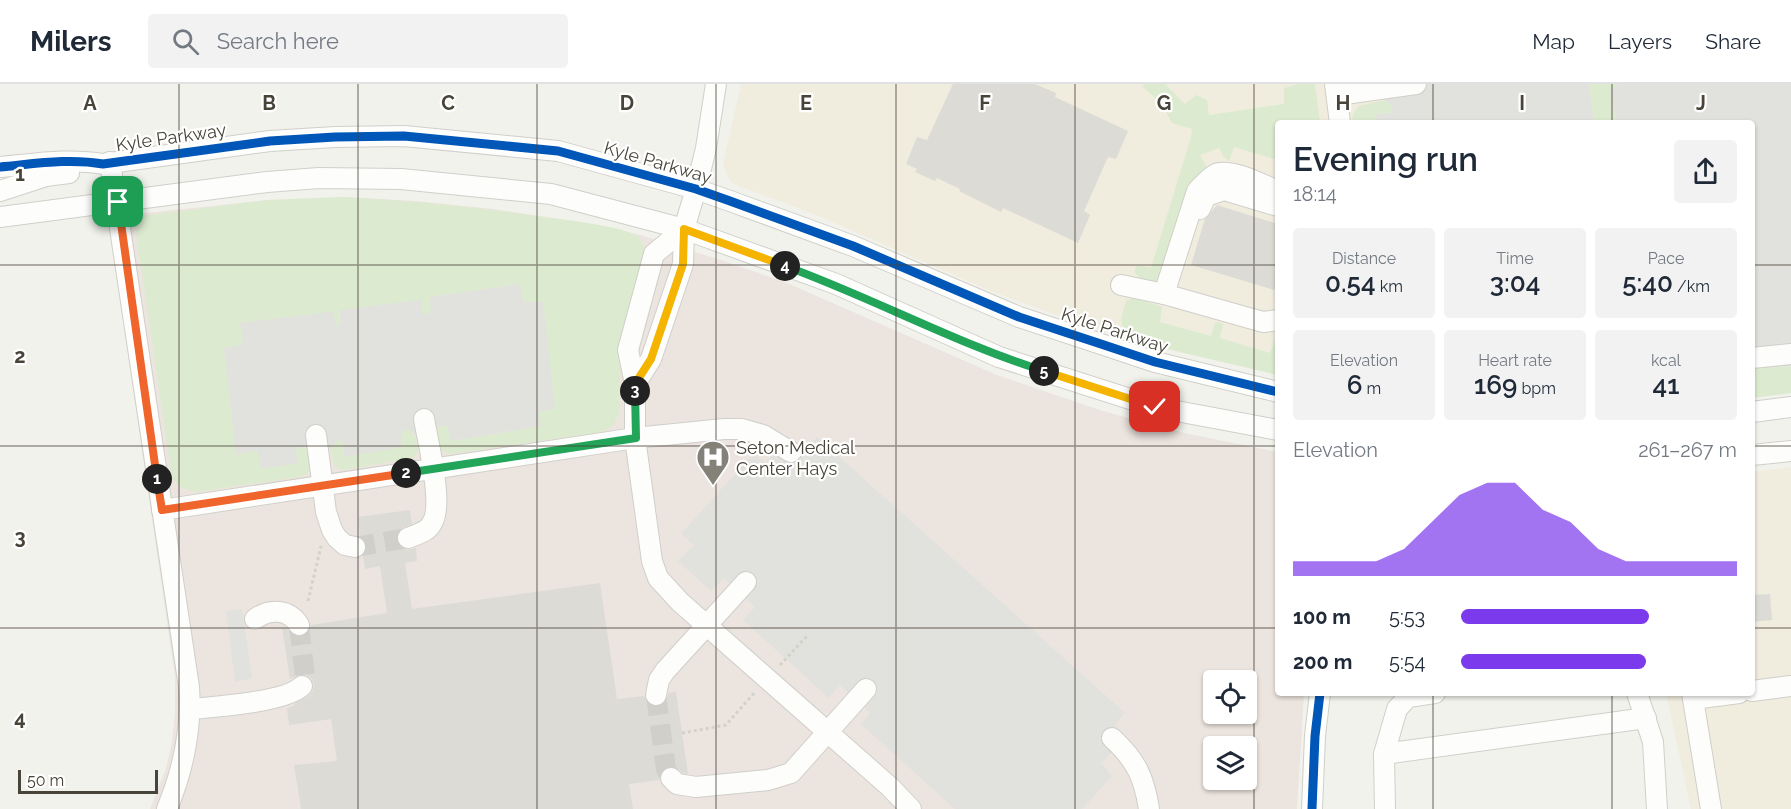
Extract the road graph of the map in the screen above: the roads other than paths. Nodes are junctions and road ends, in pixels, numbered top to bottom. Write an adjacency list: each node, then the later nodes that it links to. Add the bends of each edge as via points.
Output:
1 (716, 84): 7 (street)
2 (1416, 84): 3 (street)
3 (1336, 90): 4 (street)
4 (1340, 120)
5 (107, 163): 6 (street, Kyle Parkway, via 67,161); 7 (street, Kyle Parkway, via 270,141 404,136 558,151); 8 (street, Kyle Parkway); 10 (street)
6 (0, 167)
7 (696, 189): 13 (street); 20 (street, Kyle Parkway, via 853,246 1019,317 1155,362)
8 (0, 190)
9 (1275, 190): 15 (street, via 1233,173 1218,173 1197,191)
10 (118, 202): 12 (street); 13 (street, via 319,178 401,179 550,194); 32 (street)
11 (1275, 205): 15 (street, via 1224,190 1206,196)
12 (0, 217)
13 (684, 229): 19 (street, via 683,264 651,359); 19 (street, via 654,254 628,350); 24 (street, via 836,284 999,357 1155,407)
14 (1121, 285): 15 (street)
15 (1168, 295): 16 (street, via 1263,322)
16 (1275, 320)
17 (1791, 354): 18 (street)
18 (1755, 358)
19 (635, 384): 26 (street)
20 (1275, 391)
21 (1791, 407): 22 (street)
22 (1755, 412)
23 (424, 419): 30 (street)
24 (1275, 429)
25 (316, 435): 31 (street)
26 (636, 438): 28 (street, via 742,429 763,435); 30 (street); 38 (street, via 655,570 668,590)
27 (1791, 451): 29 (street)
28 (791, 452)
29 (1755, 455)
30 (432, 469): 31 (street); 33 (street, via 438,503 435,517 425,531)
31 (324, 485): 32 (street); 34 (street, via 332,530 345,545)
32 (162, 510): 48 (street)
33 (408, 538)
34 (355, 547)
35 (746, 582): 38 (street)
36 (255, 619): 37 (street, via 263,613 278,611 290,615)
37 (299, 625)
38 (706, 625): 43 (street, via 665,671); 50 (street)
39 (302, 686): 48 (street, via 291,693 264,699)
40 (1791, 686): 42 (street)
41 (866, 689): 50 (street)
42 (1755, 691)
43 (656, 694)
44 (1320, 696): 57 (street)
45 (1415, 696): 52 (street, via 1408,697 1396,709)
46 (1638, 696): 49 (street)
47 (1692, 696): 60 (street)
48 (191, 709): 54 (street, via 189,736)
49 (1646, 718): 52 (street); 59 (street, via 1653,742)
50 (828, 732): 53 (street, via 799,767 781,777 696,787 677,784); 55 (street)
51 (1112, 738): 56 (street, via 1142,774)
52 (1384, 754): 58 (street)
53 (670, 778)
54 (167, 809)
55 (911, 809)
56 (1149, 809)
57 (1312, 809)
58 (1385, 809)
59 (1657, 809)
60 (1711, 809)

